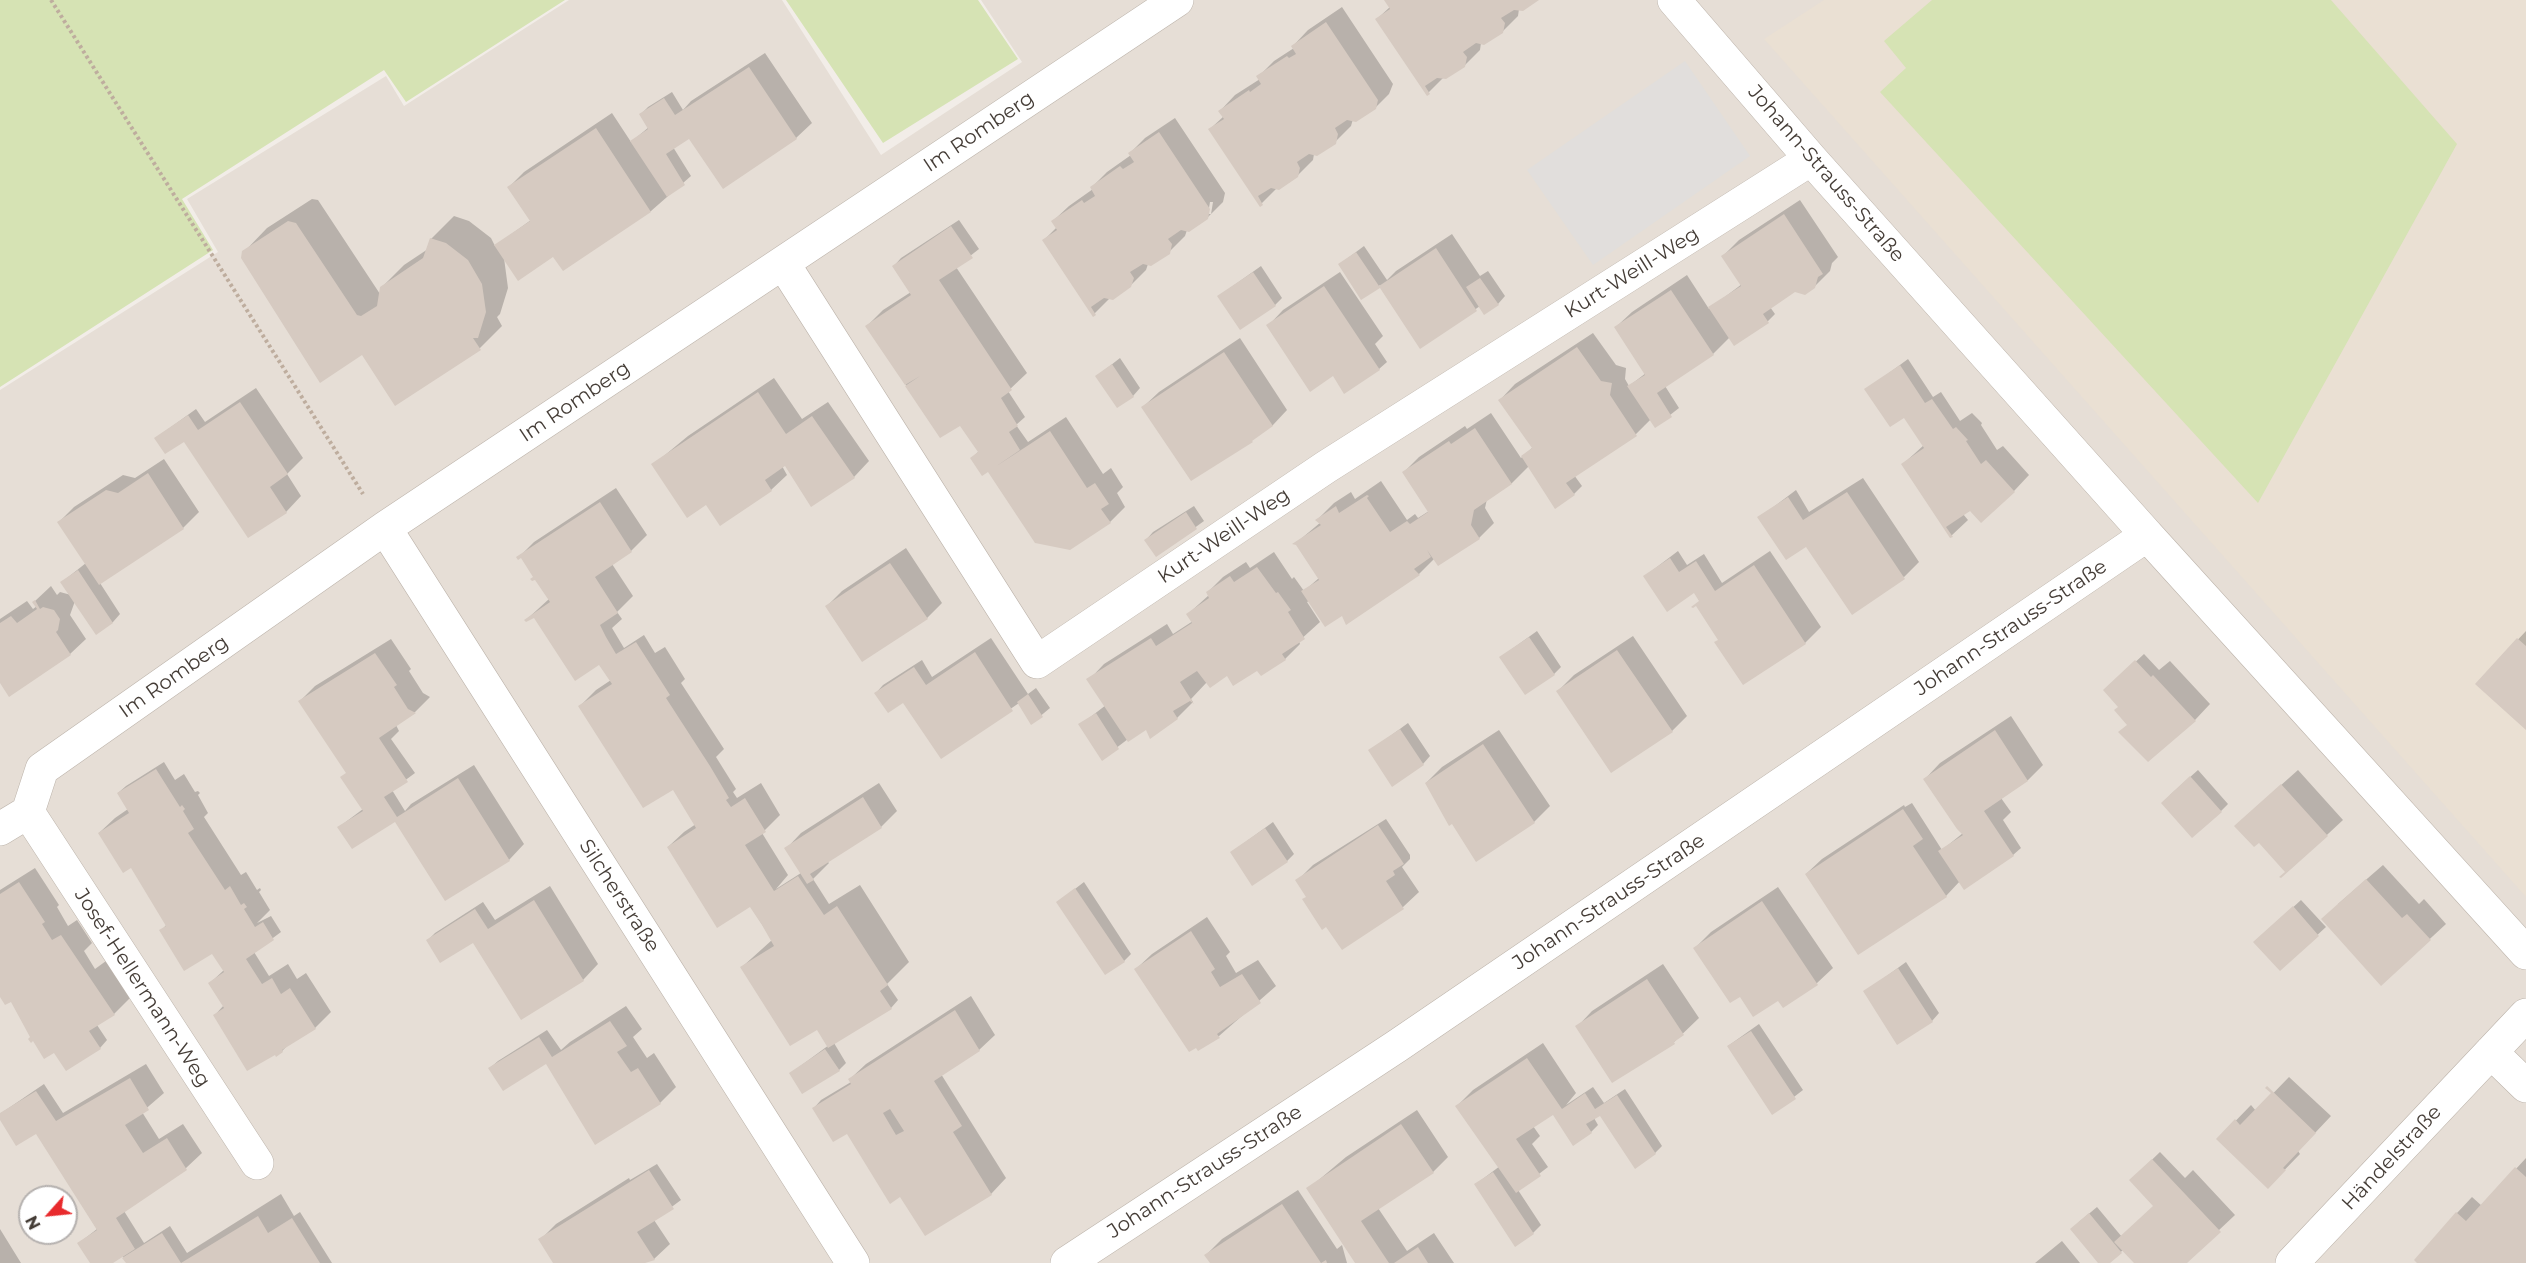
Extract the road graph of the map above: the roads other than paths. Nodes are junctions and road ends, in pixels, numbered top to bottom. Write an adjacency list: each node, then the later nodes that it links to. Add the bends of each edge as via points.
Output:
1 (1177, 0): 4 (street, Im Romberg)
2 (1674, 0): 3 (street, Johann-Strauss-Straße)
3 (1811, 159): 4 (street, Kurt-Weill-Weg, via 1326,468 1037,662); 6 (street, Johann-Strauss-Straße)
4 (783, 263): 5 (street, Im Romberg)
5 (385, 528): 7 (street, Im Romberg, via 42,769); 14 (street, Silcherstraße)
6 (2148, 535): 9 (street, Johann-Strauss-Straße); 15 (street, Johann-Strauss-Straße, via 1397,1046)
7 (28, 812): 8 (street); 13 (street, Josef-Hellermann-Weg)
8 (0, 829)
9 (2526, 953)
10 (2526, 1015): 11 (street, Händelstraße)
11 (2491, 1052): 12 (street); 16 (street, Händelstraße)
12 (2526, 1086)
13 (257, 1163)
14 (853, 1263)
15 (1067, 1263)
16 (2292, 1263)

